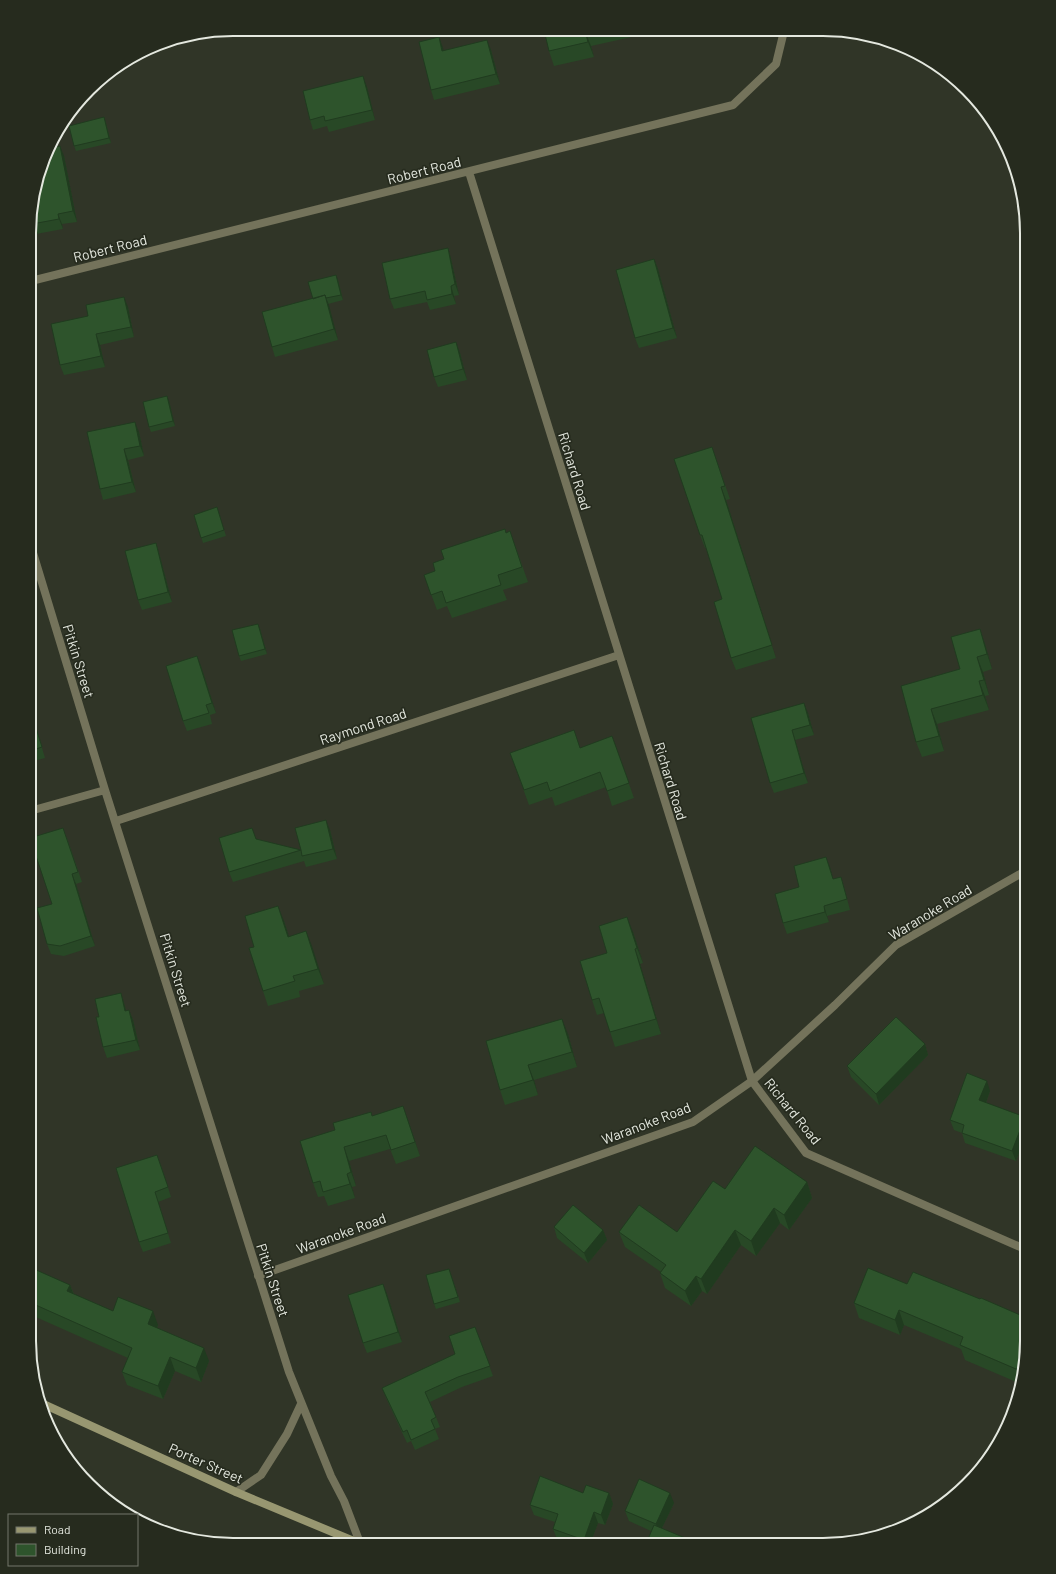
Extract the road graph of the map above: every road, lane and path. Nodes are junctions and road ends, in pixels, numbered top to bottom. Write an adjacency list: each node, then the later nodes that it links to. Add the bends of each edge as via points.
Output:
1 (783, 36): 2 (street, Robert Road, via 776,64 733,105)
2 (469, 172): 3 (street, Robert Road); 5 (street, Richard Road)
3 (36, 280)
4 (36, 564): 6 (street, Pitkin Street)
5 (618, 656): 8 (street, Raymond Road); 10 (street, Richard Road)
6 (105, 790): 7 (street); 8 (street, Pitkin Street)
7 (36, 809)
8 (116, 821): 12 (street, Pitkin Street)
9 (1020, 874): 10 (street, Waranoke Road, via 896,945)
10 (752, 1081): 11 (street, Richard Road, via 806,1153); 12 (street, Waranoke Road, via 693,1122)
11 (1020, 1247)
12 (258, 1276): 13 (street, Pitkin Street)
13 (301, 1404): 15 (street, via 287,1434 261,1475); 17 (street, Pitkin Street)
14 (47, 1406): 15 (street, Porter Street)
15 (236, 1492): 16 (street, Porter Street)
16 (348, 1538)
17 (358, 1538)

